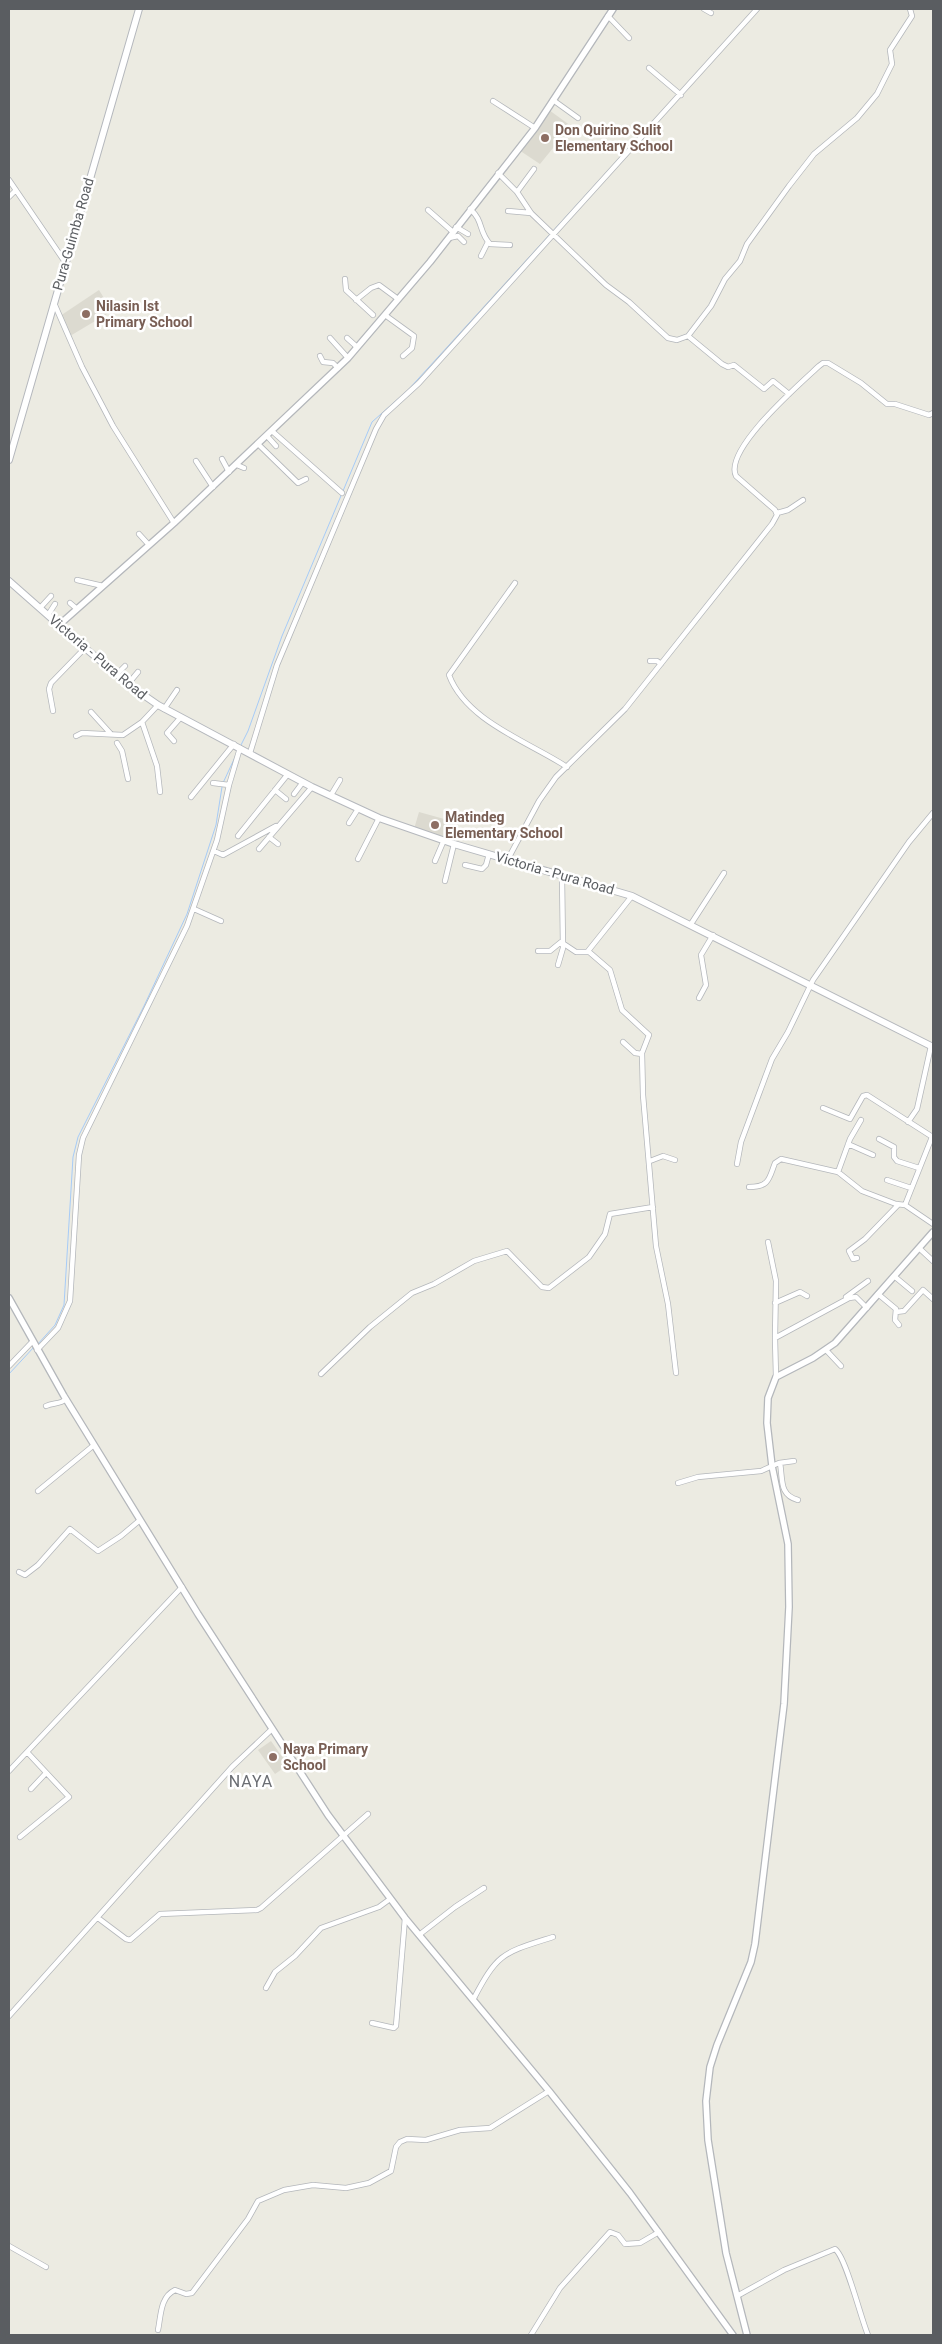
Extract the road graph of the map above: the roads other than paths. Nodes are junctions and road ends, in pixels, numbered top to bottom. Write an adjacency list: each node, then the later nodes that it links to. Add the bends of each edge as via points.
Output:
1 (139, 9): 33 (main road, Pura-Guimba Road)
2 (613, 9): 7 (street)
3 (704, 9): 6 (street)
4 (758, 9): 10 (street)
5 (910, 9): 40 (street, via 912,16 890,50 892,64 877,94 857,118 814,154 789,186)
6 (711, 14)
7 (608, 16): 8 (street); 12 (street)
8 (629, 38)
9 (649, 68): 10 (street)
10 (681, 94): 27 (street)
11 (493, 100): 14 (street)
12 (553, 100): 13 (street); 14 (street)
13 (578, 118)
14 (535, 128): 16 (street)
15 (534, 169): 19 (street)
16 (498, 173): 19 (street); 21 (street)
17 (9, 180): 18 (street)
18 (16, 190): 20 (street); 33 (street)
19 (517, 192): 24 (street)
20 (9, 197)
21 (470, 209): 25 (street); 30 (street, via 480,219 482,233)
22 (428, 210): 25 (street)
23 (508, 211): 24 (street)
24 (531, 212): 27 (street)
25 (454, 230): 26 (street); 28 (street)
26 (468, 234)
27 (553, 234): 40 (street, via 662,334 674,340); 97 (street, via 419,383 379,422 277,665)
28 (448, 238): 29 (street, via 458,236); 35 (street)
29 (464, 242)
30 (488, 242): 31 (street); 32 (street)
31 (510, 245)
32 (481, 256)
33 (65, 262): 37 (main road, Pura-Guimba Road)
34 (345, 279): 36 (street, via 346,290)
35 (398, 299): 36 (street, via 379,285); 39 (street)
36 (356, 300): 38 (street)
37 (53, 302): 55 (main road, Pura-Guimba Road); 65 (street, via 113,426)
38 (373, 315)
39 (385, 315): 43 (street); 45 (street, via 414,336 412,348)
40 (688, 336): 48 (street, via 722,364 734,366 764,389 772,381)
41 (330, 338): 46 (street)
42 (347, 338): 43 (street)
43 (357, 348): 46 (street)
44 (320, 356): 47 (street, via 323,362 334,363)
45 (403, 356)
46 (348, 358): 47 (street)
47 (338, 368): 50 (street)
48 (789, 394): 49 (street, via 823,362 860,383 887,404 929,415); 64 (street, via 752,434 734,469 736,476)
49 (933, 413)
50 (272, 431): 51 (street); 62 (street)
51 (267, 436): 52 (street); 53 (street)
52 (258, 444): 57 (street); 60 (street, via 298,483)
53 (276, 446)
54 (222, 459): 59 (street)
55 (9, 460)
56 (196, 461): 61 (street)
57 (237, 465): 58 (street); 59 (street)
58 (244, 468)
59 (229, 472): 61 (street)
60 (306, 479)
61 (213, 487): 65 (street)
62 (342, 493)
63 (803, 500): 64 (street)
64 (777, 513): 81 (street, via 772,524)
65 (174, 523): 67 (street)
66 (138, 534): 67 (street)
67 (149, 545): 71 (street)
68 (77, 580): 71 (street)
69 (9, 581): 75 (main road, Victoria - Pura Road)
70 (515, 583): 98 (street, via 449,675 463,698 495,726)
71 (103, 586): 76 (street)
72 (51, 596): 75 (street)
73 (70, 603): 76 (street)
74 (55, 604): 77 (street)
75 (40, 608): 77 (main road, Victoria - Pura Road)
76 (77, 609): 78 (street)
77 (48, 615): 78 (main road, Victoria - Pura Road)
78 (59, 625): 79 (main road, Victoria - Pura Road)
79 (85, 648): 84 (main road, Victoria - Pura Road); 88 (street, via 50,683)
80 (650, 661): 81 (street, via 658,660)
81 (660, 664): 98 (street, via 625,709)
82 (125, 666): 84 (street)
83 (138, 672): 85 (street)
84 (116, 674): 85 (main road, Victoria - Pura Road)
85 (128, 684): 87 (main road, Victoria - Pura Road)
86 (176, 690): 87 (street)
87 (161, 707): 90 (main road, Victoria - Pura Road); 91 (street)
88 (53, 711)
89 (91, 712): 92 (street)
90 (180, 717): 95 (street, via 167,733); 96 (main road, Victoria - Pura Road)
91 (142, 722): 94 (street); 107 (street, via 156,766)
92 (111, 734): 93 (street, via 82,733); 94 (street)
93 (76, 736)
94 (123, 736): 100 (street, via 115,745 124,757)
95 (174, 741)
96 (237, 746): 97 (main road, Victoria - Pura Road); 104 (street); 110 (street)
97 (250, 753): 99 (main road, Victoria - Pura Road)
98 (567, 767): 126 (street, via 539,801)
99 (288, 774): 102 (main road, Victoria - Pura Road); 106 (street)
100 (128, 779)
101 (340, 780): 109 (street)
102 (303, 782): 105 (main road, Victoria - Pura Road); 108 (street)
103 (213, 783): 104 (street)
104 (229, 785): 123 (street)
105 (312, 787): 109 (main road, Victoria - Pura Road); 115 (street)
106 (276, 790): 111 (street); 117 (street)
107 (160, 792)
108 (294, 794)
109 (331, 795): 112 (main road, Victoria - Pura Road)
110 (191, 797)
111 (286, 799)
112 (358, 809): 114 (main road, Victoria - Pura Road); 116 (street)
113 (933, 813): 141 (street)
114 (379, 818): 119 (main road, Victoria - Pura Road); 125 (street)
115 (281, 823): 118 (street); 123 (street, via 223,855)
116 (349, 823)
117 (238, 836)
118 (269, 837): 120 (street); 122 (street)
119 (444, 840): 121 (main road, Victoria - Pura Road); 127 (street)
120 (278, 844)
121 (454, 844): 124 (main road, Victoria - Pura Road); 131 (street)
122 (259, 849)
123 (214, 851): 133 (street)
124 (489, 854): 126 (main road, Victoria - Pura Road); 128 (street, via 485,868)
125 (358, 859)
126 (508, 860): 130 (main road, Victoria - Pura Road)
127 (435, 861)
128 (466, 865)
129 (724, 873): 135 (street)
130 (562, 876): 132 (main road, Victoria - Pura Road); 137 (street)
131 (445, 881)
132 (632, 896): 135 (main road, Victoria - Pura Road); 139 (street)
133 (194, 909): 134 (street); 184 (street, via 162,981 83,1138 79,1155 70,1301 58,1328)
134 (221, 921)
135 (691, 924): 136 (main road, Victoria - Pura Road)
136 (713, 935): 141 (main road, Victoria - Pura Road); 142 (street, via 701,955 706,985)
137 (563, 944): 138 (street, via 560,942 550,951); 139 (street, via 579,953); 140 (street)
138 (538, 951)
139 (588, 952): 145 (street, via 610,970 623,1012 649,1035)
140 (558, 965)
141 (811, 984): 144 (main road, Victoria - Pura Road); 155 (street, via 772,1059 741,1142)
142 (699, 998)
143 (623, 1042): 145 (street, via 635,1054)
144 (932, 1046): 148 (street, via 917,1109)
145 (642, 1054): 154 (street)
146 (823, 1108): 148 (street, via 850,1119 864,1095)
147 (861, 1120): 151 (street)
148 (908, 1122): 149 (street)
149 (932, 1137): 156 (street)
150 (879, 1139): 156 (street, via 894,1147 897,1161)
151 (848, 1144): 152 (street); 157 (street)
152 (873, 1155)
153 (675, 1160): 154 (street, via 663,1156)
154 (650, 1161): 163 (street)
155 (737, 1164)
156 (919, 1168): 160 (street)
157 (838, 1172): 159 (street, via 781,1159 775,1163 766,1183); 161 (street, via 862,1191)
158 (887, 1180): 160 (street)
159 (749, 1187)
160 (911, 1188): 162 (street)
161 (898, 1205): 162 (street); 168 (street, via 849,1251 853,1259)
162 (905, 1205): 164 (street)
163 (653, 1207): 188 (street, via 657,1254 668,1304); 189 (street, via 610,1214 606,1234 589,1257 549,1288 542,1287 506,1251 474,1261 412,1293 370,1327)
164 (933, 1224)
165 (933, 1232): 167 (street)
166 (768, 1242): 177 (street, via 776,1281)
167 (920, 1248): 169 (street); 170 (street)
168 (857, 1258)
169 (933, 1261)
170 (894, 1276): 172 (street); 173 (street)
171 (868, 1280): 178 (street)
172 (912, 1291)
173 (878, 1294): 179 (street); 180 (street)
174 (807, 1296): 177 (street, via 800,1292)
175 (9, 1298): 183 (street)
176 (933, 1299): 180 (street, via 921,1291 904,1311)
177 (775, 1303): 182 (street)
178 (838, 1304): 179 (street, via 853,1296); 182 (street)
179 (867, 1308): 185 (street)
180 (896, 1312): 181 (street, via 895,1320)
181 (899, 1325)
182 (775, 1338): 190 (street)
183 (32, 1342): 184 (street); 186 (street)
184 (37, 1350): 191 (street)
185 (826, 1350): 187 (street); 190 (street)
186 (9, 1366)
187 (841, 1366)
188 (676, 1372)
189 (321, 1374)
190 (776, 1377): 196 (street, via 767,1408)
191 (66, 1399): 192 (street); 193 (street)
192 (46, 1406)
193 (94, 1444): 198 (street); 200 (street)
194 (794, 1461): 195 (street)
195 (780, 1463): 196 (street); 199 (street, via 783,1490)
196 (772, 1466): 197 (street, via 761,1471 698,1477); 225 (street, via 785,1526 789,1568 784,1704 755,1944 710,2067 706,2101 708,2140 724,2244)
197 (678, 1483)
198 (38, 1491)
199 (798, 1500)
200 (140, 1520): 201 (street, via 98,1551 70,1530 38,1565 25,1575); 202 (street)
201 (20, 1572)
202 (182, 1587): 203 (street); 204 (street)
203 (271, 1730): 209 (street); 213 (street, via 232,1766)
204 (27, 1752): 205 (street); 206 (street)
205 (9, 1771)
206 (46, 1773): 207 (street); 210 (street, via 69,1797)
207 (32, 1789)
208 (368, 1814): 209 (street)
209 (343, 1836): 212 (street); 213 (street, via 257,1910 160,1914 130,1940)
210 (20, 1837)
211 (484, 1888): 215 (street)
212 (390, 1899): 214 (street); 217 (street, via 380,1907 321,1928 275,1972)
213 (98, 1918): 219 (street)
214 (405, 1918): 215 (street); 220 (street, via 396,2026)
215 (419, 1935): 218 (street)
216 (553, 1937): 218 (street, via 498,1959)
217 (266, 1988)
218 (473, 2000): 221 (street)
219 (9, 2016)
220 (372, 2023)
221 (549, 2092): 222 (street); 226 (street, via 490,2128 460,2130 426,2140 400,2142 391,2170 371,2183 346,2188 313,2185 284,2190 258,2201 192,2293 170,2292 162,2304)
222 (658, 2232): 227 (street, via 635,2244 625,2244 618,2235 610,2232 560,2288); 228 (street)
223 (9, 2246): 224 (street)
224 (46, 2267)
225 (737, 2296): 229 (street); 230 (street, via 784,2270 835,2249 844,2265)
226 (158, 2330)
227 (531, 2335)
228 (733, 2335)
229 (747, 2335)
230 (868, 2335)

